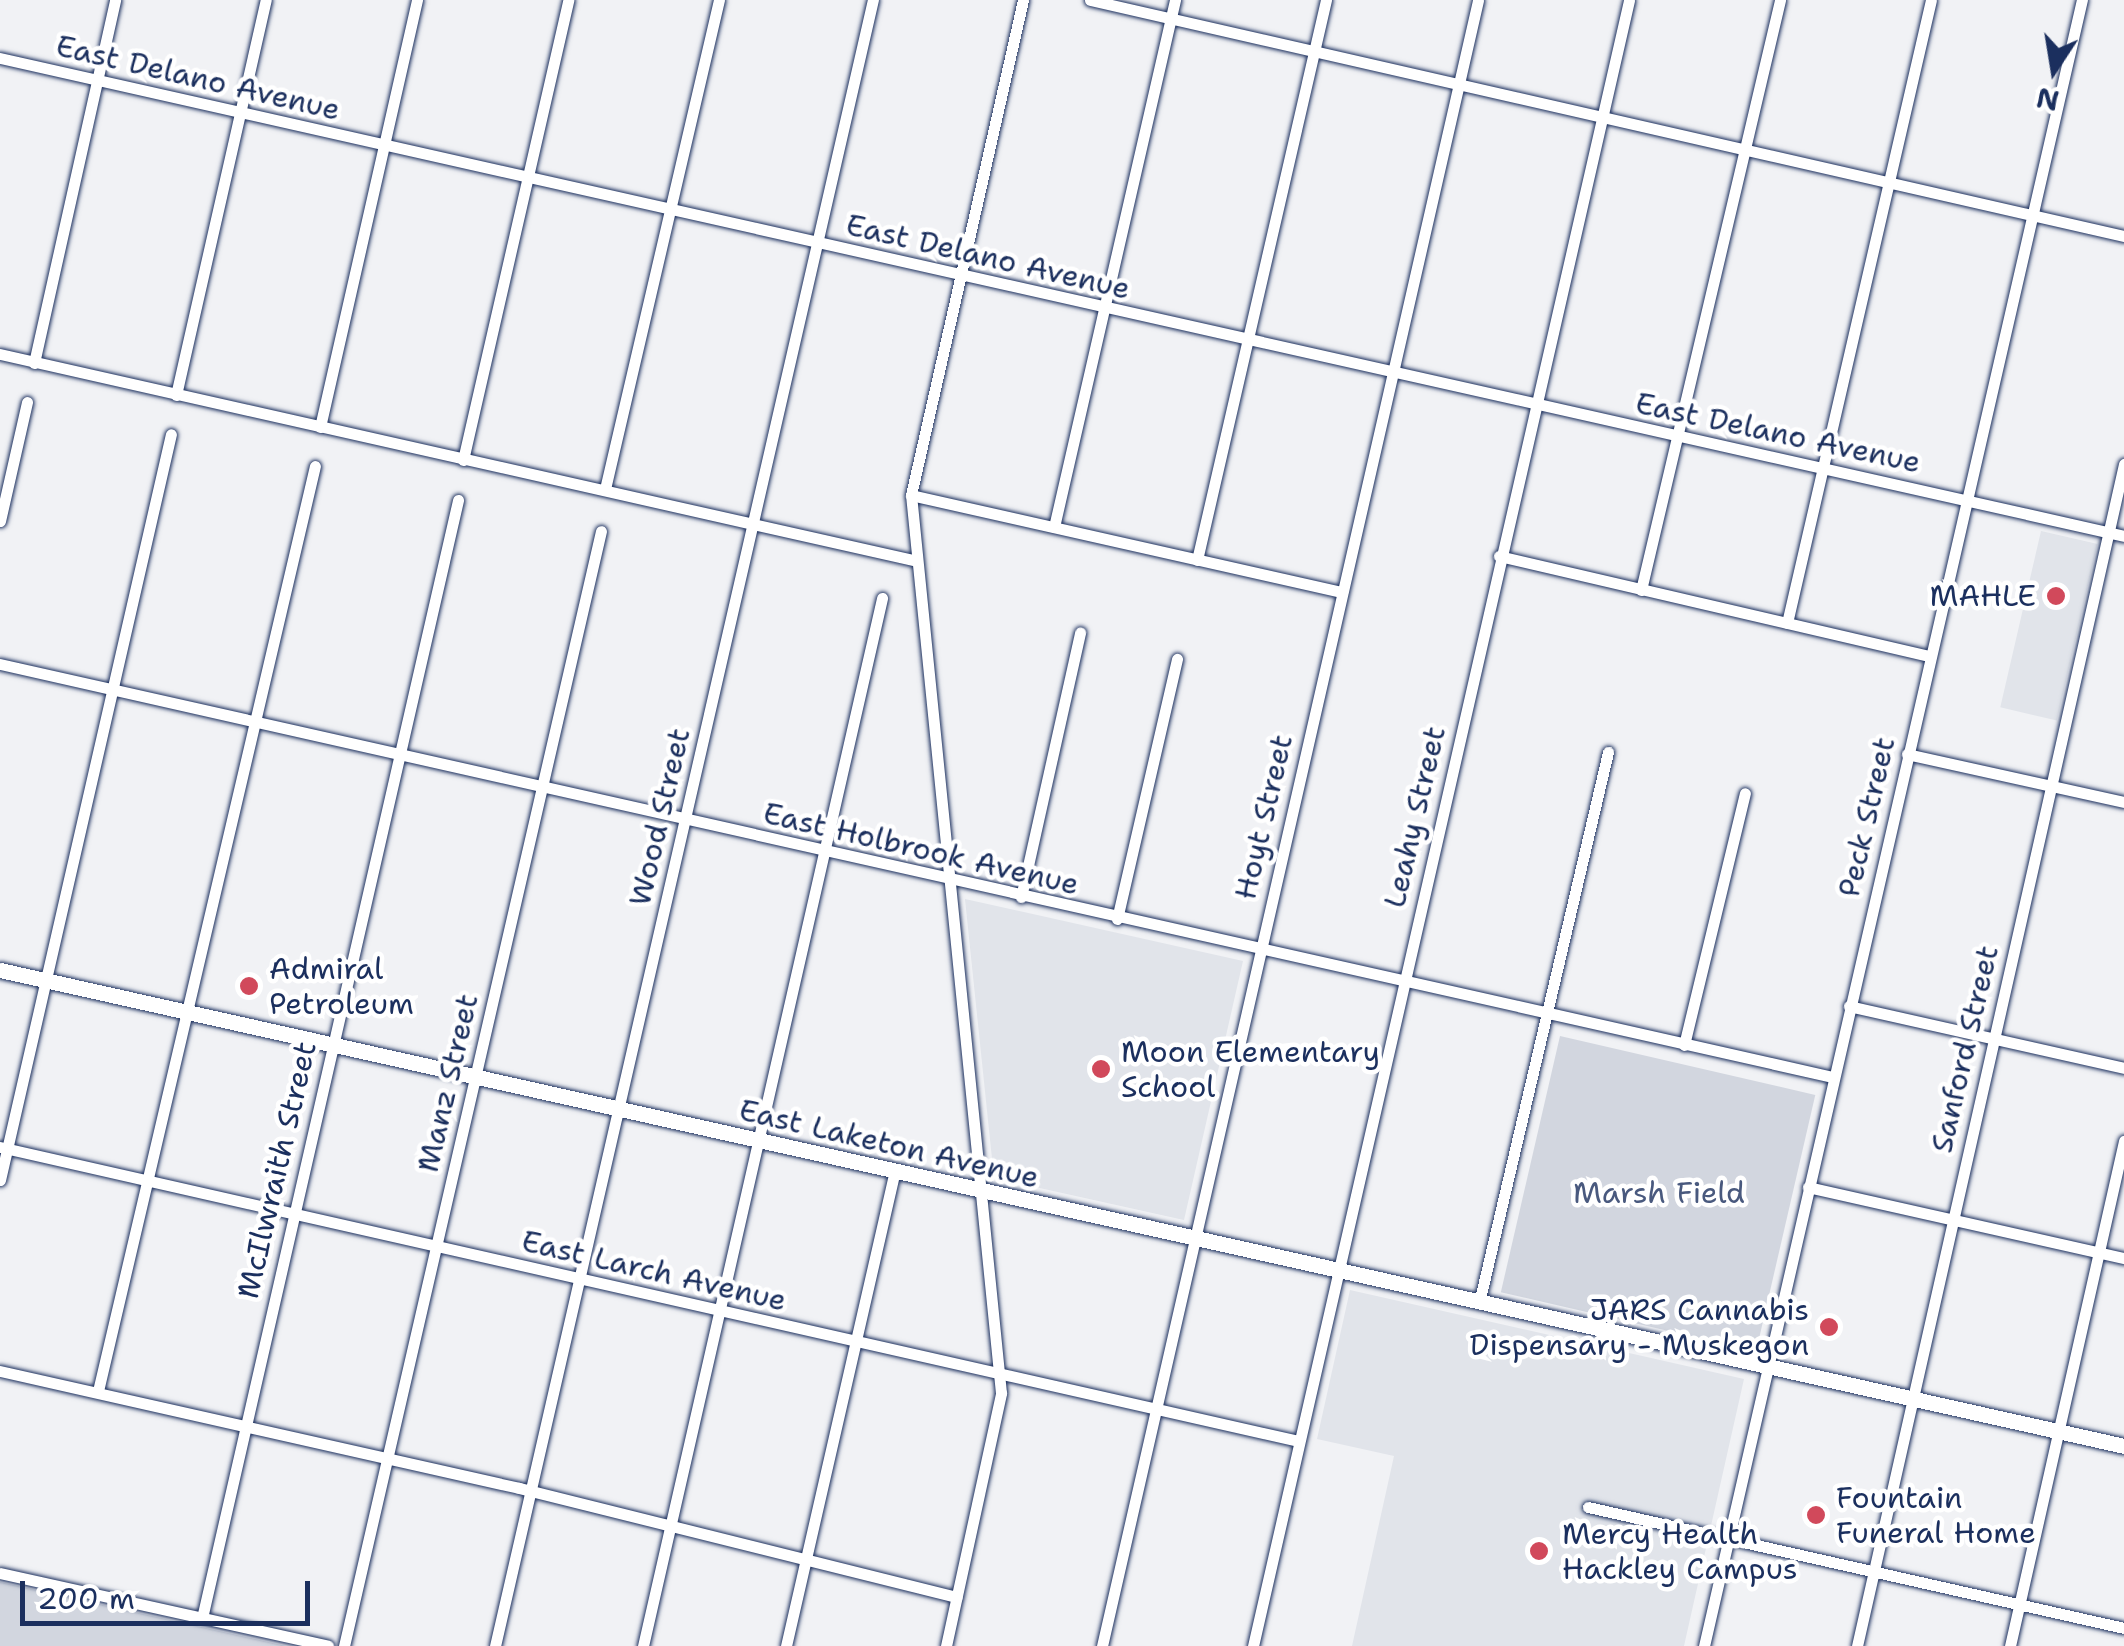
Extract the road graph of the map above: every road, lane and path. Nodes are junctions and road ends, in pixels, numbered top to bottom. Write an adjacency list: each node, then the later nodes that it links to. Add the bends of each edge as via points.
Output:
1 (116, 0): 19 (street)
2 (266, 0): 21 (street)
3 (417, 0): 23 (street)
4 (568, 0): 25 (street)
5 (719, 0): 27 (street)
6 (873, 0): 30 (street, Wood Street)
7 (1023, 0): 31 (street)
8 (1090, 0): 16 (street)
9 (1175, 0): 16 (street)
10 (1326, 0): 17 (street)
11 (1478, 0): 20 (street, Hoyt Street)
12 (1629, 0): 22 (street, Leahy Street)
13 (1780, 0): 24 (street)
14 (1931, 0): 26 (street)
15 (2082, 0): 28 (street, Peck Street)
16 (1171, 19): 17 (street); 32 (street)
17 (1315, 52): 20 (street); 33 (street)
18 (0, 58): 19 (street, East Delano Avenue)
19 (97, 81): 21 (street, East Delano Avenue); 35 (street)
20 (1459, 84): 22 (street); 36 (street, Hoyt Street)
21 (241, 114): 23 (street, East Delano Avenue); 37 (street)
22 (1602, 118): 24 (street); 39 (street, Leahy Street)
23 (383, 147): 25 (street, East Delano Avenue); 40 (street)
24 (1746, 151): 26 (street); 42 (street)
25 (527, 180): 27 (street, East Delano Avenue); 43 (street)
26 (1889, 182): 28 (street); 46 (street)
27 (670, 212): 30 (street, East Delano Avenue); 47 (street)
28 (2032, 215): 29 (street); 50 (street, Peck Street)
29 (2124, 236)
30 (818, 245): 31 (street, East Delano Avenue); 52 (street, Wood Street)
31 (960, 276): 32 (street, East Delano Avenue); 48 (street)
32 (1104, 308): 33 (street, East Delano Avenue); 53 (street)
33 (1248, 341): 36 (street, East Delano Avenue); 58 (street)
34 (0, 354): 35 (street)
35 (34, 363): 37 (street)
36 (1392, 374): 39 (street, East Delano Avenue); 61 (street, Hoyt Street)
37 (176, 395): 40 (street)
38 (28, 402): 51 (street)
39 (1536, 406): 42 (street, East Delano Avenue); 57 (street, Leahy Street)
40 (320, 427): 43 (street)
41 (171, 434): 68 (street)
42 (1678, 436): 46 (street, East Delano Avenue); 60 (street)
43 (463, 460): 47 (street)
44 (2124, 464): 55 (street, Sanford Street)
45 (315, 466): 69 (street)
46 (1820, 467): 50 (street, East Delano Avenue); 63 (street)
47 (604, 489): 52 (street)
48 (911, 494): 53 (street); 59 (street)
49 (458, 500): 72 (street, McIlwraith Street)
50 (1966, 500): 55 (street, East Delano Avenue); 65 (street, Peck Street)
51 (0, 520)
52 (756, 524): 59 (street); 77 (street, Wood Street)
53 (1054, 527): 58 (street)
54 (601, 531): 74 (street, Manz Street)
55 (2108, 532): 56 (street, East Delano Avenue); 73 (street, Sanford Street)
56 (2124, 536)
57 (1499, 556): 60 (street); 85 (street, Leahy Street)
58 (1197, 560): 61 (street)
59 (918, 561): 79 (street)
60 (1641, 590): 63 (street)
61 (1342, 592): 82 (street, Hoyt Street)
62 (882, 598): 78 (street)
63 (1787, 623): 65 (street)
64 (1080, 633): 80 (street)
65 (1930, 656): 71 (street, Peck Street)
66 (1177, 659): 81 (street)
67 (0, 664): 68 (street, East Holbrook Avenue)
68 (112, 690): 69 (street, East Holbrook Avenue); 84 (street)
69 (256, 722): 72 (street, East Holbrook Avenue); 87 (street)
70 (1608, 752): 88 (street)
71 (1907, 754): 73 (street); 86 (street, Peck Street)
72 (399, 755): 74 (street, East Holbrook Avenue); 91 (street, McIlwraith Street)
73 (2051, 786): 76 (street); 89 (street, Sanford Street)
74 (542, 788): 77 (street, East Holbrook Avenue); 94 (street, Manz Street)
75 (1746, 793): 90 (street)
76 (2124, 802)
77 (684, 820): 78 (street, East Holbrook Avenue); 95 (street, Wood Street)
78 (824, 852): 79 (street, East Holbrook Avenue); 96 (street)
79 (951, 881): 80 (street, East Holbrook Avenue); 103 (street)
80 (1021, 897): 81 (street, East Holbrook Avenue)
81 (1118, 919): 82 (street, East Holbrook Avenue)
82 (1259, 949): 85 (street, East Holbrook Avenue); 106 (street, Hoyt Street)
83 (0, 970): 84 (main road, East Laketon Avenue)
84 (45, 980): 87 (main road, East Laketon Avenue); 98 (street)
85 (1404, 983): 88 (street, East Holbrook Avenue); 110 (street, Leahy Street)
86 (1850, 1006): 89 (street); 93 (street, Peck Street)
87 (187, 1014): 91 (main road, East Laketon Avenue); 101 (street)
88 (1546, 1016): 90 (street, East Holbrook Avenue); 112 (street)
89 (1994, 1038): 92 (street); 105 (street, Sanford Street)
90 (1684, 1045): 93 (street, East Holbrook Avenue)
91 (332, 1046): 94 (main road, East Laketon Avenue); 104 (street, McIlwraith Street)
92 (2124, 1068)
93 (1832, 1076): 102 (street, Peck Street)
94 (475, 1079): 95 (main road, East Laketon Avenue); 107 (street, Manz Street)
95 (618, 1110): 96 (main road, East Laketon Avenue); 111 (street, Wood Street)
96 (758, 1142): 99 (main road, East Laketon Avenue); 113 (street)
97 (2124, 1142): 108 (street)
98 (4, 1148): 100 (street); 101 (street, East Larch Avenue)
99 (894, 1173): 103 (main road, East Laketon Avenue); 114 (street)
100 (0, 1180)
101 (149, 1182): 104 (street, East Larch Avenue); 118 (street)
102 (1808, 1187): 105 (street); 115 (street, Peck Street)
103 (982, 1193): 106 (main road, East Laketon Avenue); 117 (street)
104 (293, 1214): 107 (street, East Larch Avenue); 121 (street, McIlwraith Street)
105 (1952, 1218): 108 (street); 119 (street, Sanford Street)
106 (1194, 1241): 110 (main road, East Laketon Avenue); 120 (street, Hoyt Street)
107 (436, 1247): 111 (street, East Larch Avenue); 125 (street, Manz Street)
108 (2099, 1253): 109 (street); 122 (street)
109 (2124, 1258)
110 (1336, 1271): 112 (main road, East Laketon Avenue); 123 (street, Leahy Street)
111 (580, 1279): 113 (street, East Larch Avenue); 126 (street, Wood Street)
112 (1478, 1303): 115 (main road, East Laketon Avenue)
113 (720, 1311): 114 (street, East Larch Avenue); 128 (street)
114 (856, 1342): 117 (street, East Larch Avenue); 130 (street)
115 (1767, 1365): 119 (main road, East Laketon Avenue); 129 (street, Peck Street)
116 (0, 1371): 118 (street)
117 (1000, 1374): 120 (street, East Larch Avenue); 133 (street, via 1000,1415)
118 (98, 1391): 121 (street)
119 (1912, 1399): 122 (main road, East Laketon Avenue); 131 (street, Sanford Street)
120 (1156, 1409): 123 (street, East Larch Avenue); 143 (street, Hoyt Street)
121 (244, 1425): 125 (street); 135 (street, McIlwraith Street)
122 (2058, 1432): 124 (main road, East Laketon Avenue); 134 (street)
123 (1298, 1440): 144 (street, Leahy Street)
124 (2124, 1446)
125 (387, 1458): 126 (street); 138 (street, Manz Street)
126 (530, 1494): 128 (street); 139 (street, Wood Street)
127 (1588, 1506): 129 (street)
128 (670, 1528): 130 (street); 140 (street)
129 (1729, 1538): 131 (street); 145 (street, Peck Street)
130 (806, 1560): 133 (street); 141 (street)
131 (1874, 1569): 134 (street); 146 (street, Sanford Street)
132 (0, 1573): 135 (street)
133 (956, 1597): 142 (street)
134 (2019, 1604): 136 (street); 147 (street)
135 (202, 1618): 137 (street)
136 (2124, 1628)
137 (328, 1646)
138 (344, 1646)
139 (496, 1646)
140 (643, 1646)
141 (786, 1646)
142 (946, 1646)
143 (1102, 1646)
144 (1253, 1646)
145 (1704, 1646)
146 (1857, 1646)
147 (2010, 1646)

